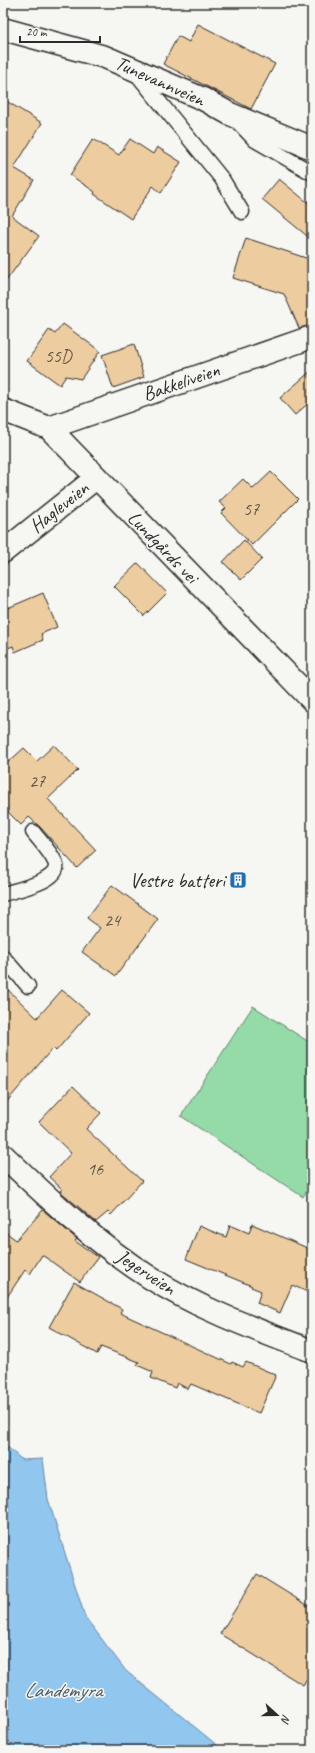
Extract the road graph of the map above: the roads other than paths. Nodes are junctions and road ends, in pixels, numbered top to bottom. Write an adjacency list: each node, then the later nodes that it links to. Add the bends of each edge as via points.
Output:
1 (3, 29): 2 (street, Tunevannveien, via 98,55)
2 (130, 67): 3 (street, Tunevannveien, via 203,99); 6 (lane, via 222,179)
3 (230, 114): 4 (street, Tunevannveien); 5 (lane, via 255,140)
4 (312, 148)
5 (312, 173)
6 (242, 212)
7 (312, 337): 9 (street, Bakkeliveien)
8 (3, 410): 9 (street, Lundgårds vei)
9 (49, 428): 10 (street, Lundgårds vei)
10 (96, 478): 11 (street, Hagleveien); 12 (street, Lundgårds vei)
11 (3, 552)
12 (312, 700)
13 (33, 832): 14 (lane, via 56,863 56,871 40,883)
14 (3, 894)
15 (3, 957): 16 (lane)
16 (28, 986)
17 (3, 1155): 18 (street, Jegerveien, via 94,1237 150,1278 207,1308)
18 (312, 1351)

